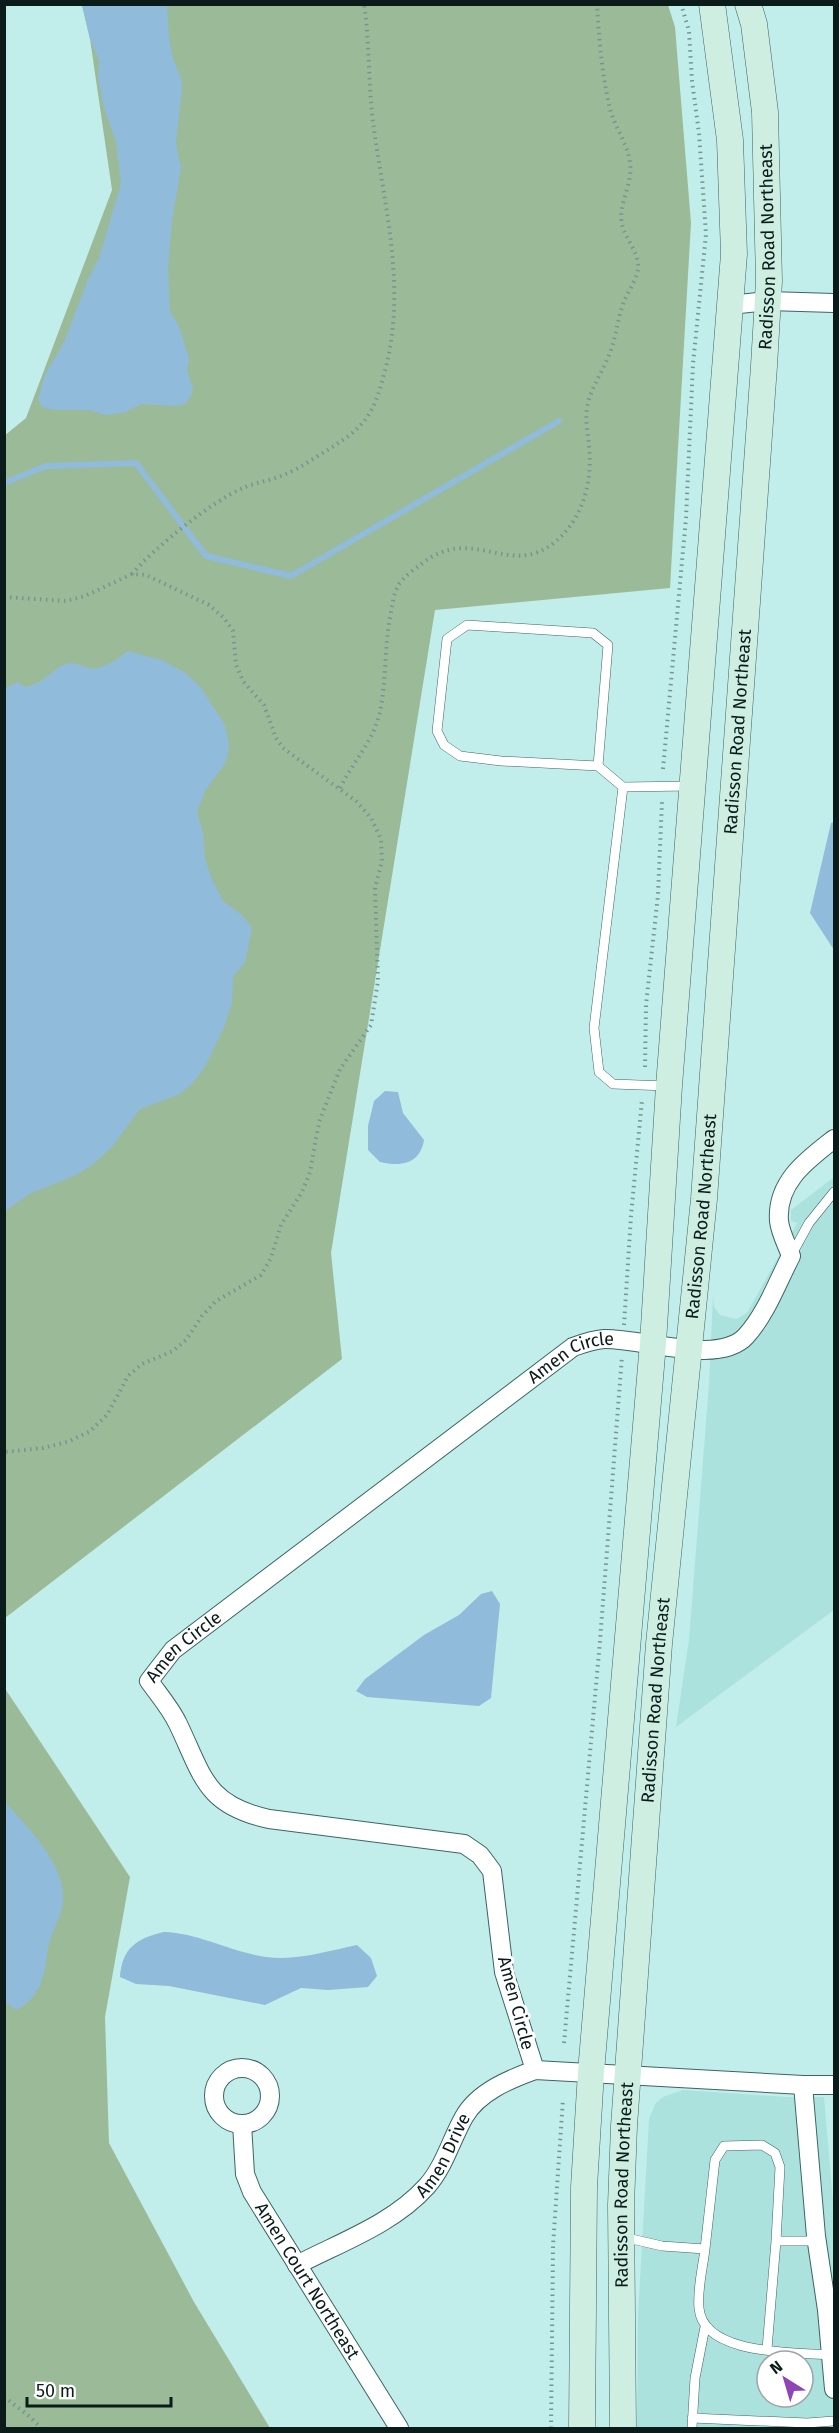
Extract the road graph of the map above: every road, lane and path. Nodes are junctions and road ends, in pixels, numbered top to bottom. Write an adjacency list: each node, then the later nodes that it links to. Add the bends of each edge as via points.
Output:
1 (363, 4): 9 (path, via 373,122 395,280 396,316 379,394 365,420 345,438 285,475 241,489 157,549)
2 (597, 4): 15 (path, via 611,111 630,163 622,225 637,258 638,270 586,411 590,469 583,503 565,532 540,552 511,556 461,546 447,549 429,558 399,585 387,627 383,690 375,731)
3 (681, 4): 12 (path, via 689,31 706,234)
4 (712, 4): 8 (main road, Radisson Road Northeast, via 730,140 734,254)
5 (748, 4): 6 (main road, Radisson Road Northeast, via 765,112)
6 (768, 301): 7 (street); 8 (street); 25 (main road, Radisson Road Northeast, via 704,1199)
7 (834, 303)
8 (730, 305): 13 (main road, Radisson Road Northeast)
9 (132, 574): 10 (path, via 66,601); 15 (path, via 146,575 190,595 224,618 233,631 236,665 243,681 264,705 276,738 283,748)
10 (4, 597)
11 (598, 766): 11 (lane, via 460,756 444,745 437,731 447,639 467,625 593,633 608,645); 14 (lane)
12 (663, 769)
13 (693, 786): 14 (lane); 18 (main road, Radisson Road Northeast)
14 (622, 787): 18 (lane, via 594,1028 599,1072 613,1084)
15 (340, 788): 27 (path, via 371,818 381,839 382,861 375,888 375,1008 371,1025 340,1069 326,1102 312,1148 310,1172 281,1225 271,1258 261,1275 216,1301 173,1351 142,1364 128,1376 107,1415 89,1432 43,1448)
16 (662, 801): 17 (path)
17 (645, 1067)
18 (669, 1086): 24 (main road, Radisson Road Northeast)
19 (642, 1100): 23 (path)
20 (834, 1139): 22 (street, via 801,1166 781,1198 779,1222)
21 (834, 1192): 22 (lane, via 809,1222)
22 (791, 1256): 25 (street, via 746,1337 723,1350)
23 (626, 1314)
24 (653, 1343): 25 (street); 29 (street, Amen Circle, via 587,1341 555,1359 173,1650 149,1681 177,1721 202,1778 220,1799 244,1814 464,1844 480,1855 492,1871 504,1972); 30 (main road, Radisson Road Northeast)
25 (687, 1348): 31 (main road, Radisson Road Northeast, via 659,1644)
26 (622, 1366): 28 (path)
27 (4, 1452)
28 (564, 2043)
29 (535, 2070): 30 (street, Amen Drive); 40 (street, Amen Drive, via 499,2085 479,2100 465,2115 428,2185 409,2204)
30 (591, 2072): 31 (street, Amen Drive); 52 (main road, Radisson Road Northeast, via 584,2197)
31 (628, 2075): 32 (street, Amen Drive); 36 (main road, Radisson Road Northeast)
32 (803, 2085): 33 (street, Amen Drive); 38 (street)
33 (834, 2085)
34 (563, 2099): 51 (path, via 553,2246)
35 (242, 2124): 40 (street, Amen Court Northeast, via 245,2174 252,2192)
36 (621, 2236): 39 (lane, via 662,2246); 53 (main road, Radisson Road Northeast)
37 (776, 2241): 38 (lane); 39 (lane, via 780,2167 776,2153 762,2145 724,2146 715,2160); 43 (lane)
38 (816, 2241): 42 (street)
39 (705, 2248): 41 (lane, via 699,2309)
40 (297, 2265): 50 (street, Amen Court Northeast)
41 (705, 2327): 43 (lane, via 719,2339); 46 (lane)
42 (832, 2348): 43 (lane); 44 (street)
43 (767, 2349)
44 (834, 2389)
45 (4, 2397): 49 (path)
46 (692, 2418): 48 (lane); 54 (lane)
47 (834, 2421): 48 (lane)
48 (807, 2426)
49 (42, 2428)
50 (399, 2428)
51 (551, 2428)
52 (582, 2428)
53 (623, 2428)
54 (692, 2428)

